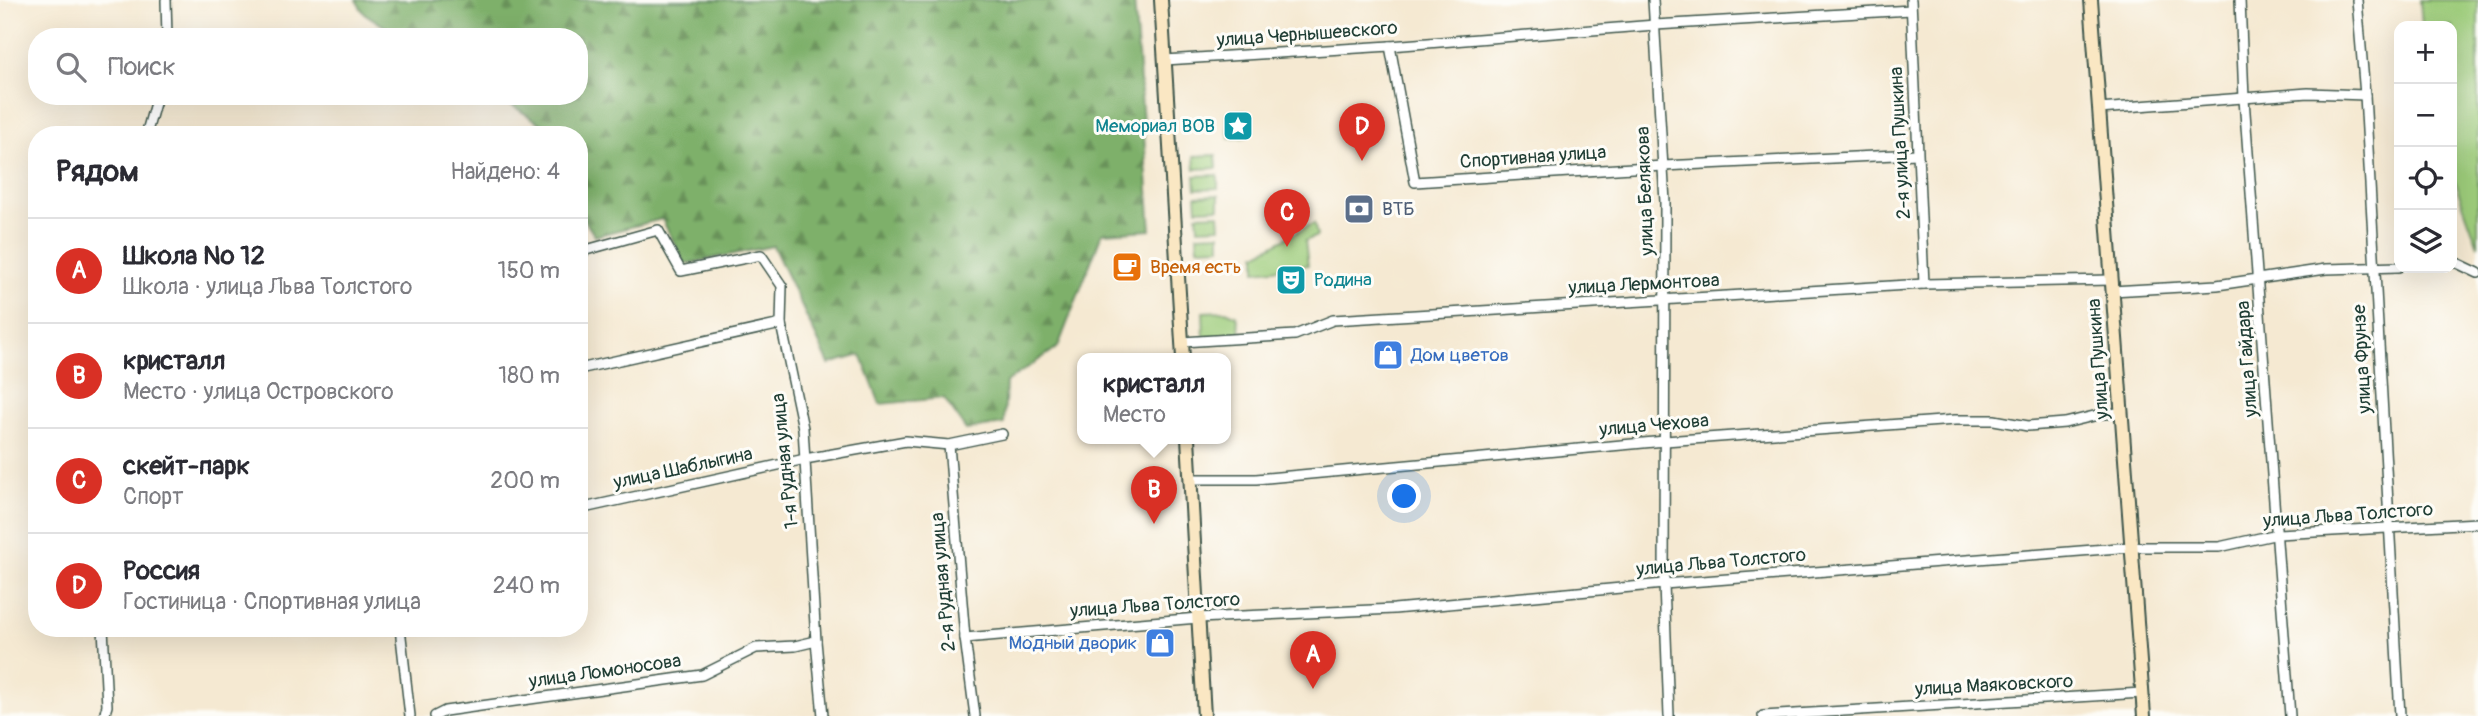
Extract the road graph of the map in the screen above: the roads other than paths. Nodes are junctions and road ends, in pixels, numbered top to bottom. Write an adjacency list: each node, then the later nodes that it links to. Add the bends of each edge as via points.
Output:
1 (166, 0): 10 (street)
2 (1161, 0): 12 (street)
3 (1653, 0): 9 (street, улица Белякова)
4 (1911, 0): 8 (street, 2-я улица Пушкина)
5 (2091, 0): 16 (street, улица Пушкина)
6 (2240, 0): 14 (street, улица Гайдара)
7 (2357, 0): 13 (street, улица Фрунзе)
8 (1911, 10): 9 (street, улица Чернышевского); 18 (street, 2-я улица Пушкина)
9 (1655, 25): 11 (street, улица Чернышевского); 19 (street, улица Белякова)
10 (167, 28)
11 (1390, 46): 12 (street, улица Чернышевского); 19 (street, Спортивная улица, via 1415,182)
12 (1165, 61): 30 (street)
13 (2365, 95): 14 (street, via 2308,93); 23 (street, улица Фрунзе)
14 (2244, 99): 16 (street); 25 (street, улица Гайдара)
15 (154, 105): 17 (street)
16 (2099, 109): 27 (street, улица Пушкина)
17 (149, 126)
18 (1917, 154): 19 (street, Спортивная улица); 26 (street, 2-я улица Пушкина)
19 (1663, 166): 28 (street, улица Белякова)
20 (588, 250): 29 (street, 1-я Рудная улица, via 657,230 681,271 761,255 782,286)
21 (2457, 263): 24 (street)
22 (2394, 267): 23 (street, улица Лермонтова)
23 (2374, 268): 25 (street, улица Лермонтова, via 2326,269); 42 (street, улица Фрунзе)
24 (2478, 273)
25 (2259, 280): 27 (street, улица Лермонтова); 43 (street, улица Гайдара)
26 (1924, 284): 27 (street, улица Лермонтова); 28 (street, улица Лермонтова)
27 (2112, 286): 33 (street, улица Пушкина)
28 (1666, 300): 30 (street, улица Лермонтова, via 1333,320 1295,335); 35 (street, улица Белякова)
29 (781, 324): 32 (street); 38 (street, 1-я Рудная улица)
30 (1182, 342): 31 (street)
31 (1183, 353)
32 (588, 367)
33 (2121, 413): 35 (street, улица Чехова, via 2028,426 1955,420); 44 (street, улица Пушкина)
34 (1002, 434): 37 (street, улица Шаблыгина)
35 (1665, 441): 39 (street, улица Чехова, via 1256,479); 45 (street, улица Белякова)
36 (1188, 444): 39 (street)
37 (949, 445): 38 (street, улица Шаблыгина, via 906,441); 49 (street, 2-я Рудная улица)
38 (805, 459): 40 (street, улица Шаблыгина); 50 (street, 1-я Рудная улица)
39 (1190, 479): 46 (street)
40 (588, 507)
41 (2478, 523): 42 (street, улица Льва Толстого)
42 (2388, 528): 43 (street, улица Льва Толстого); 62 (street, улица Фрунзе)
43 (2278, 534): 44 (street, улица Льва Толстого, via 2219,547); 61 (street, улица Гайдара)
44 (2132, 547): 45 (street, улица Льва Толстого); 51 (street, улица Пушкина)
45 (1664, 584): 46 (street, улица Льва Толстого, via 1394,609); 58 (street, улица Белякова)
46 (1198, 618): 49 (street, улица Льва Толстого); 57 (street)
47 (103, 637): 52 (street)
48 (401, 637): 53 (street)
49 (965, 638): 56 (street, 2-я Рудная улица)
50 (816, 641): 54 (street, улица Ломоносова, via 756,648 702,675); 55 (street, 1-я Рудная улица)
51 (2142, 694): 59 (street, улица Маяковского); 60 (street, улица Пушкина)
52 (104, 716)
53 (410, 716)
54 (435, 716)
55 (823, 716)
56 (975, 716)
57 (1205, 716)
58 (1669, 716)
59 (1763, 716)
60 (2144, 716)
61 (2290, 716)
62 (2400, 716)

